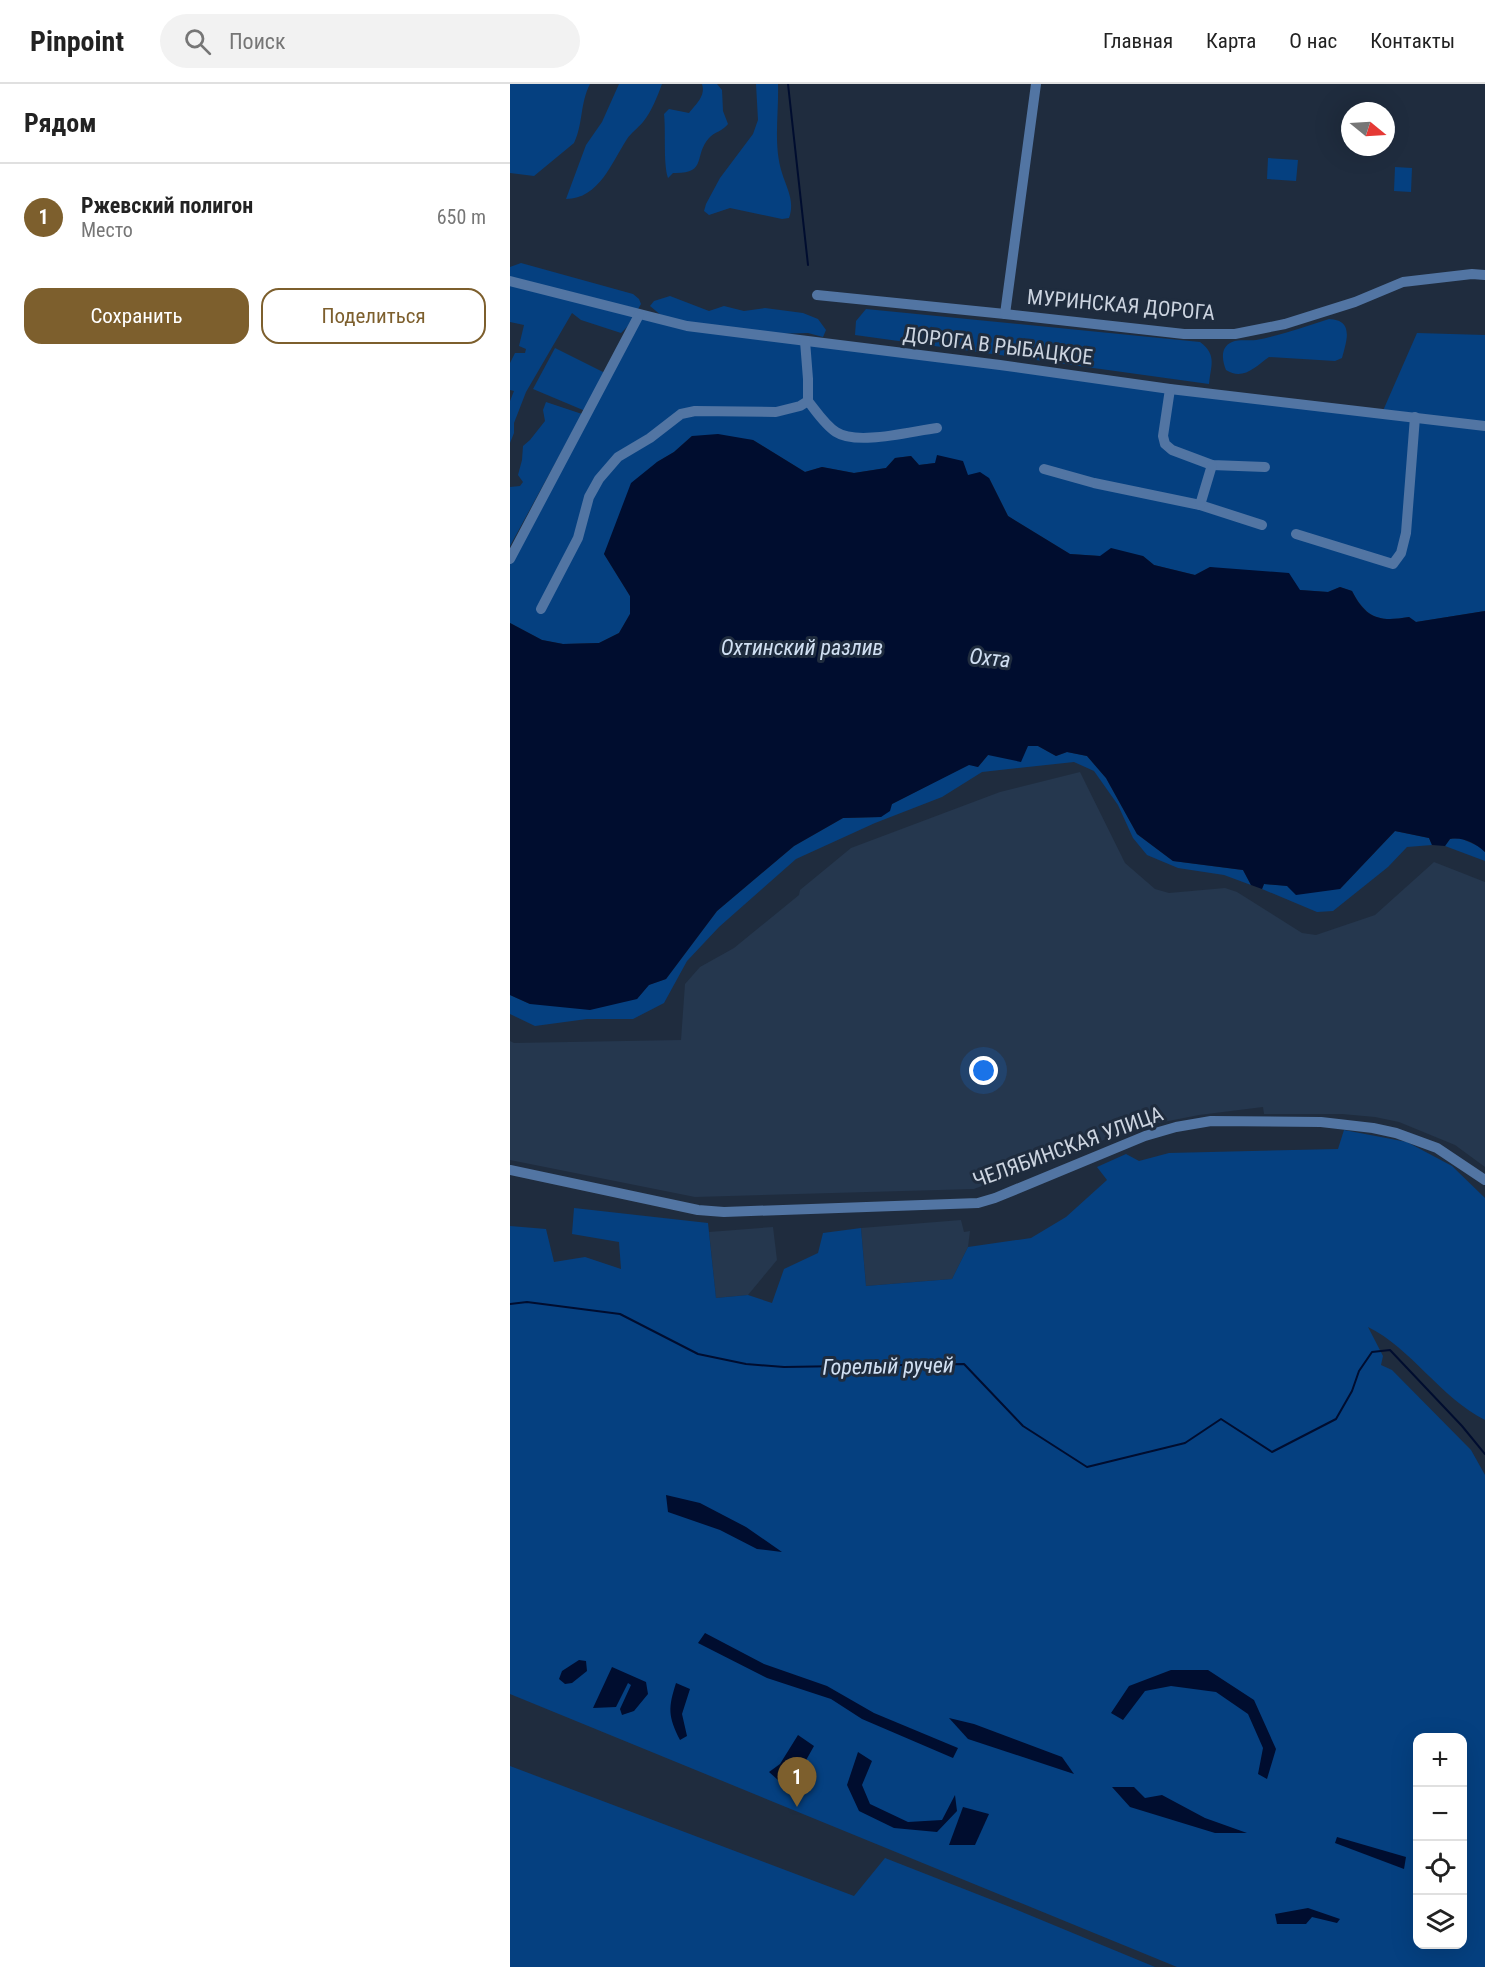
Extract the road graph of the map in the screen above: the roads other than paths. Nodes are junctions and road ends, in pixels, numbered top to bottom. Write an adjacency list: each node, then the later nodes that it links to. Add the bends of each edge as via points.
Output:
1 (1036, 84): 5 (street)
2 (1485, 275): 5 (street, МУРИНСКАЯ ДОРОГА, via 1403,282 1305,318 1235,334 1184,334)
3 (510, 281): 6 (street, ДОРОГА В РЫБАЦКОЕ)
4 (817, 296): 5 (street, МУРИНСКАЯ ДОРОГА)
5 (1005, 314)
6 (639, 315): 7 (street, ДОРОГА В РЫБАЦКОЕ, via 687,326); 19 (street)
7 (805, 341): 8 (street, ДОРОГА В РЫБАЦКОЕ); 9 (street)
8 (1170, 389): 10 (street, ДОРОГА В РЫБАЦКОЕ); 13 (street, via 1165,444)
9 (808, 401): 12 (street, via 839,435 884,438); 20 (street, via 776,412 681,414 618,457 589,497 578,538)
10 (1415, 417): 11 (street, ДОРОГА В РЫБАЦКОЕ); 18 (street, via 1406,532 1401,553 1393,564)
11 (1485, 426)
12 (936, 428)
13 (1212, 465): 14 (street); 16 (street)
14 (1264, 467)
15 (1044, 469): 16 (street)
16 (1200, 505): 17 (street)
17 (1262, 525)
18 (1296, 534)
19 (510, 559)
20 (540, 609)
21 (510, 1170): 22 (street, ЧЕЛЯБИНСКАЯ УЛИЦА, via 698,1210 978,1203 1176,1127 1210,1121 1272,1120 1342,1124 1396,1133 1437,1148)
22 (1485, 1180)

